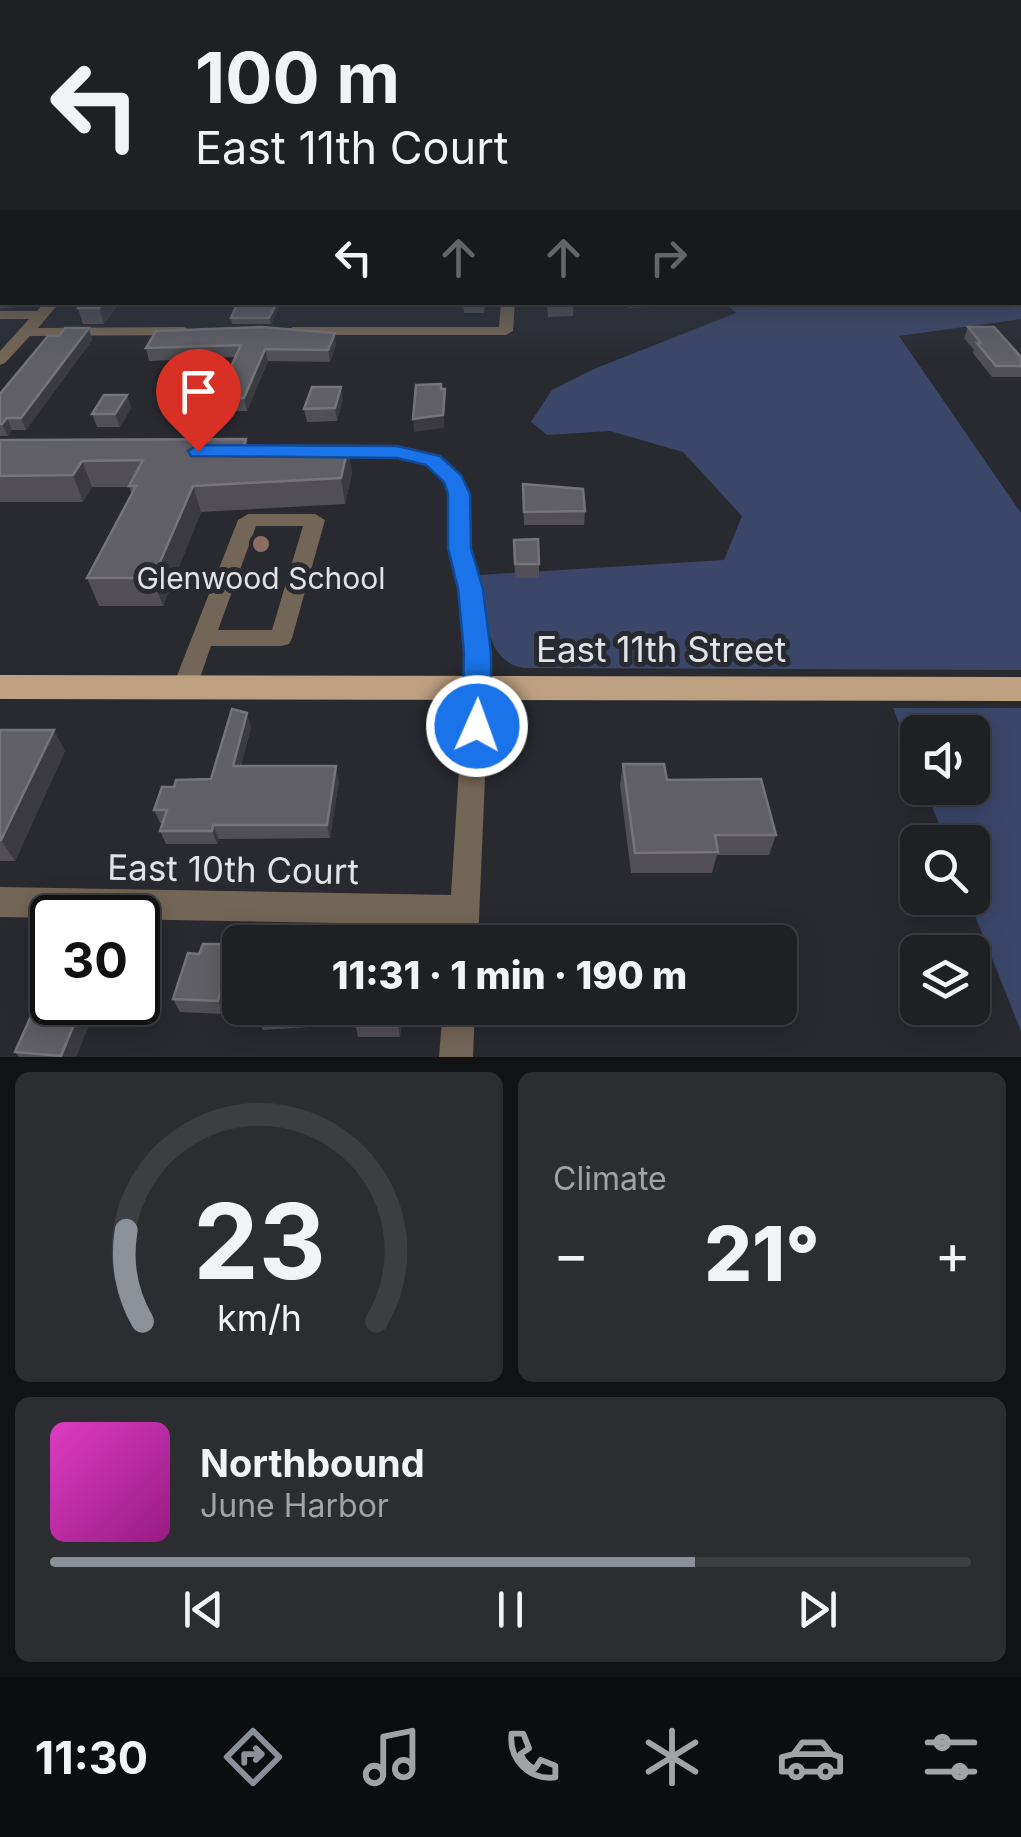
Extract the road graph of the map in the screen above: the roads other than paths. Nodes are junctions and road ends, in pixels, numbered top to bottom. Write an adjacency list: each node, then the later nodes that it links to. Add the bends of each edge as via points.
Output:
1 (50, 305): 4 (street)
2 (508, 305): 7 (street, via 506,331)
3 (0, 314): 4 (street)
4 (41, 315): 5 (street)
5 (26, 332): 6 (street); 8 (street)
6 (199, 332)
7 (276, 332)
8 (0, 360)
9 (298, 452): 12 (street, via 397,452 433,461 453,480)
10 (203, 638): 10 (street, via 248,520 315,520 281,638); 11 (street)
11 (186, 685): 12 (main road, East 11th Street); 13 (main road, East 11th Street)
12 (478, 686): 14 (main road, East 11th Street); 16 (street)
13 (0, 687)
14 (1021, 689)
15 (0, 902): 16 (street, East 10th Court)
16 (465, 910): 17 (street)
17 (464, 925)
18 (458, 1025): 19 (street)
19 (456, 1057)

